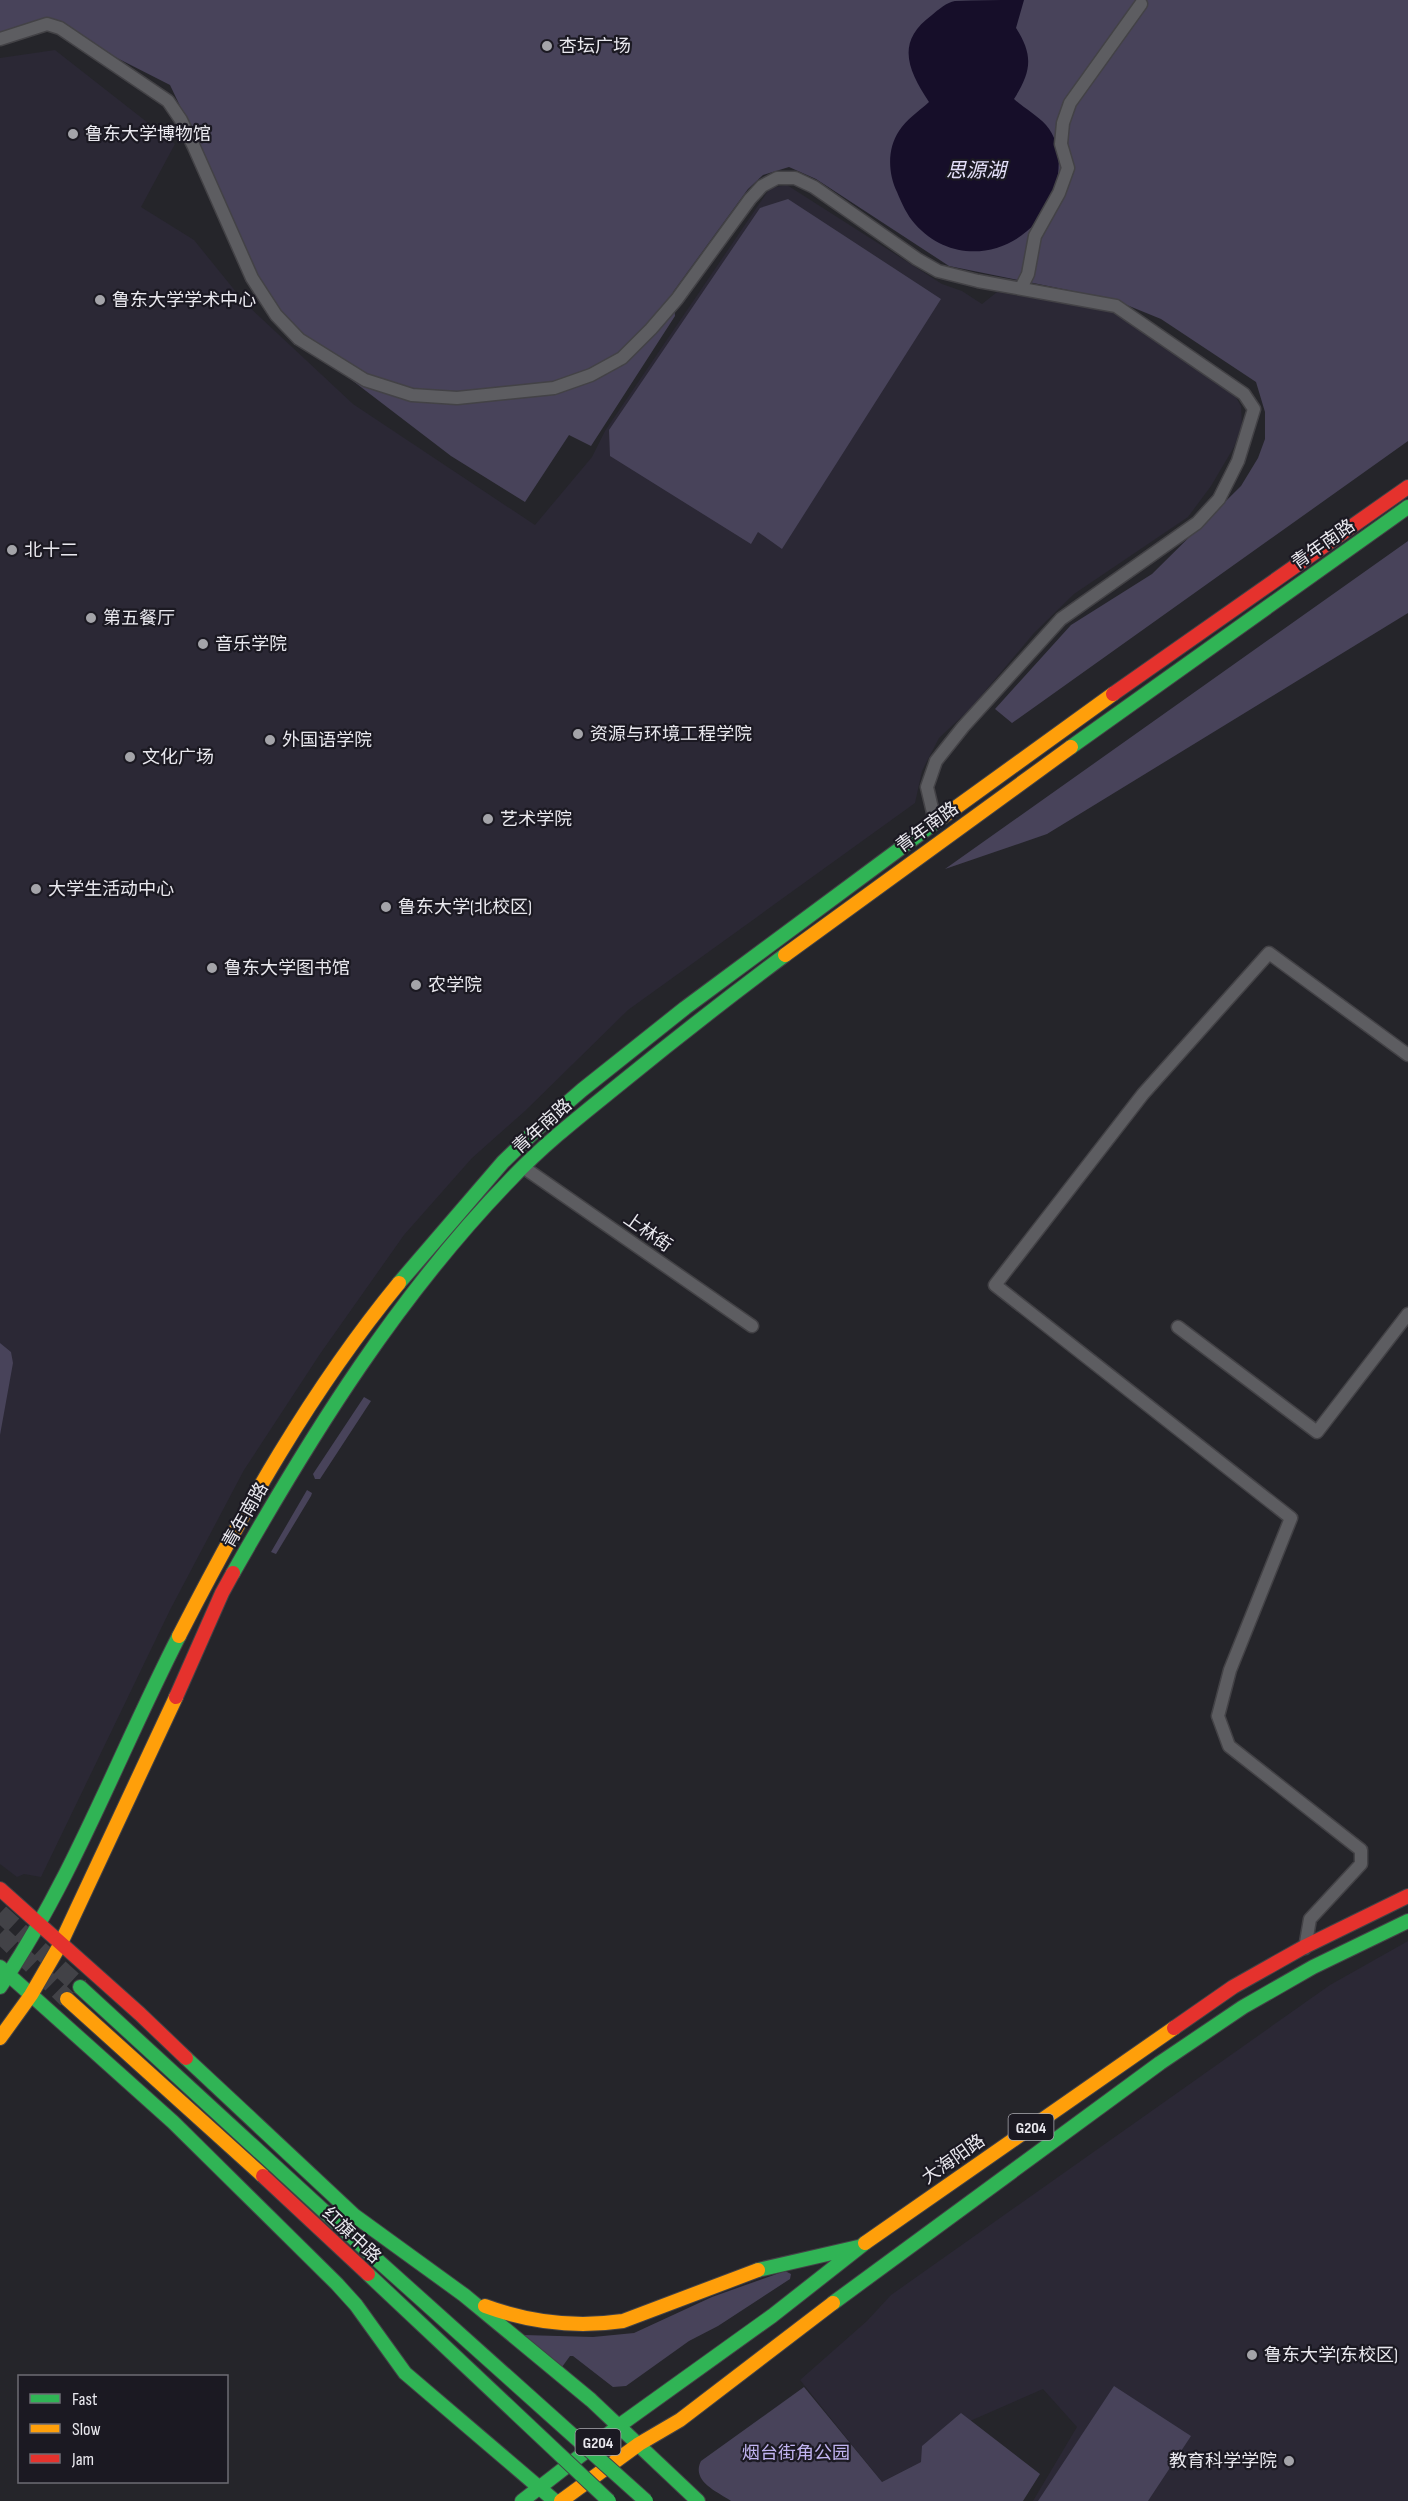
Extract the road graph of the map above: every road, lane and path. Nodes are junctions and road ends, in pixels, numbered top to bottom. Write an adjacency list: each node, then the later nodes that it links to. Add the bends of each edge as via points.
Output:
1 (1141, 4): 3 (street, via 1070,103 1062,123 1061,144 1068,168 1035,236 1028,274)
2 (0, 39): 3 (street, via 48,24 60,27 168,101 181,120 252,278 276,315 299,339 365,380 412,395 457,398 554,388 591,375 622,358 677,299 750,199 777,178 795,178 814,188 938,271)
3 (1021, 288): 6 (street, via 1116,306 1244,394 1254,409 1238,461 1219,499 1197,523 1061,619 936,761 927,786)
4 (1408, 487): 6 (main road, 青年南路)
5 (1408, 507): 8 (main road, 青年南路, via 979,812 716,1006 577,1118)
6 (935, 821): 15 (main road, 青年南路, via 698,1000 550,1118 500,1166 383,1303 314,1400 230,1536)
7 (1408, 1055): 17 (street, via 1269,953 1143,1094 995,1285 1291,1518 1230,1670 1218,1716 1229,1746 1361,1850 1361,1864 1310,1919)
8 (523, 1167): 10 (street, 上林街); 16 (main road, 青年南路, via 389,1323 251,1537)
9 (1408, 1314): 11 (street, via 1317,1432)
10 (752, 1326)
11 (1178, 1327)
12 (0, 1889): 15 (main road)
13 (1408, 1896): 17 (main road, 大海阳路 / G204)
14 (1408, 1921): 18 (main road, G204)
15 (41, 1925): 16 (main road); 19 (main road, 青年南路)
16 (60, 1944): 22 (main road, 青年南路); 25 (main road, via 140,2014 257,2127)
17 (1304, 1947): 18 (street); 26 (main road, 大海阳路 / G204, via 1233,1987)
18 (1313, 1967): 29 (main road, G204, via 1243,2007 1151,2070 817,2313 694,2410)
19 (4, 1972): 20 (main road, 青年南路); 22 (main road)
20 (0, 1987)
21 (80, 1987): 25 (main road, 红旗中路)
22 (31, 1995): 24 (main road, 青年南路); 30 (main road, via 173,2122 356,2305 405,2373)
23 (66, 1999): 34 (main road, 红旗中路, bridge, via 263,2176)
24 (0, 2038)
25 (280, 2157): 27 (main road); 35 (main road, 红旗中路, bridge, via 375,2258)
26 (859, 2247): 27 (main road, via 757,2270 623,2321 600,2325 534,2322 507,2315); 28 (main road, 大海阳路 / G204, via 802,2295)
27 (464, 2295): 28 (main road)
28 (619, 2426): 29 (main road); 30 (main road, 大海阳路 / G204)
29 (639, 2444): 33 (main road, G204); 36 (main road)
30 (541, 2487): 31 (main road, G204); 32 (main road)
31 (522, 2501)
32 (555, 2501)
33 (561, 2501)
34 (609, 2501)
35 (646, 2501)
36 (698, 2501)

